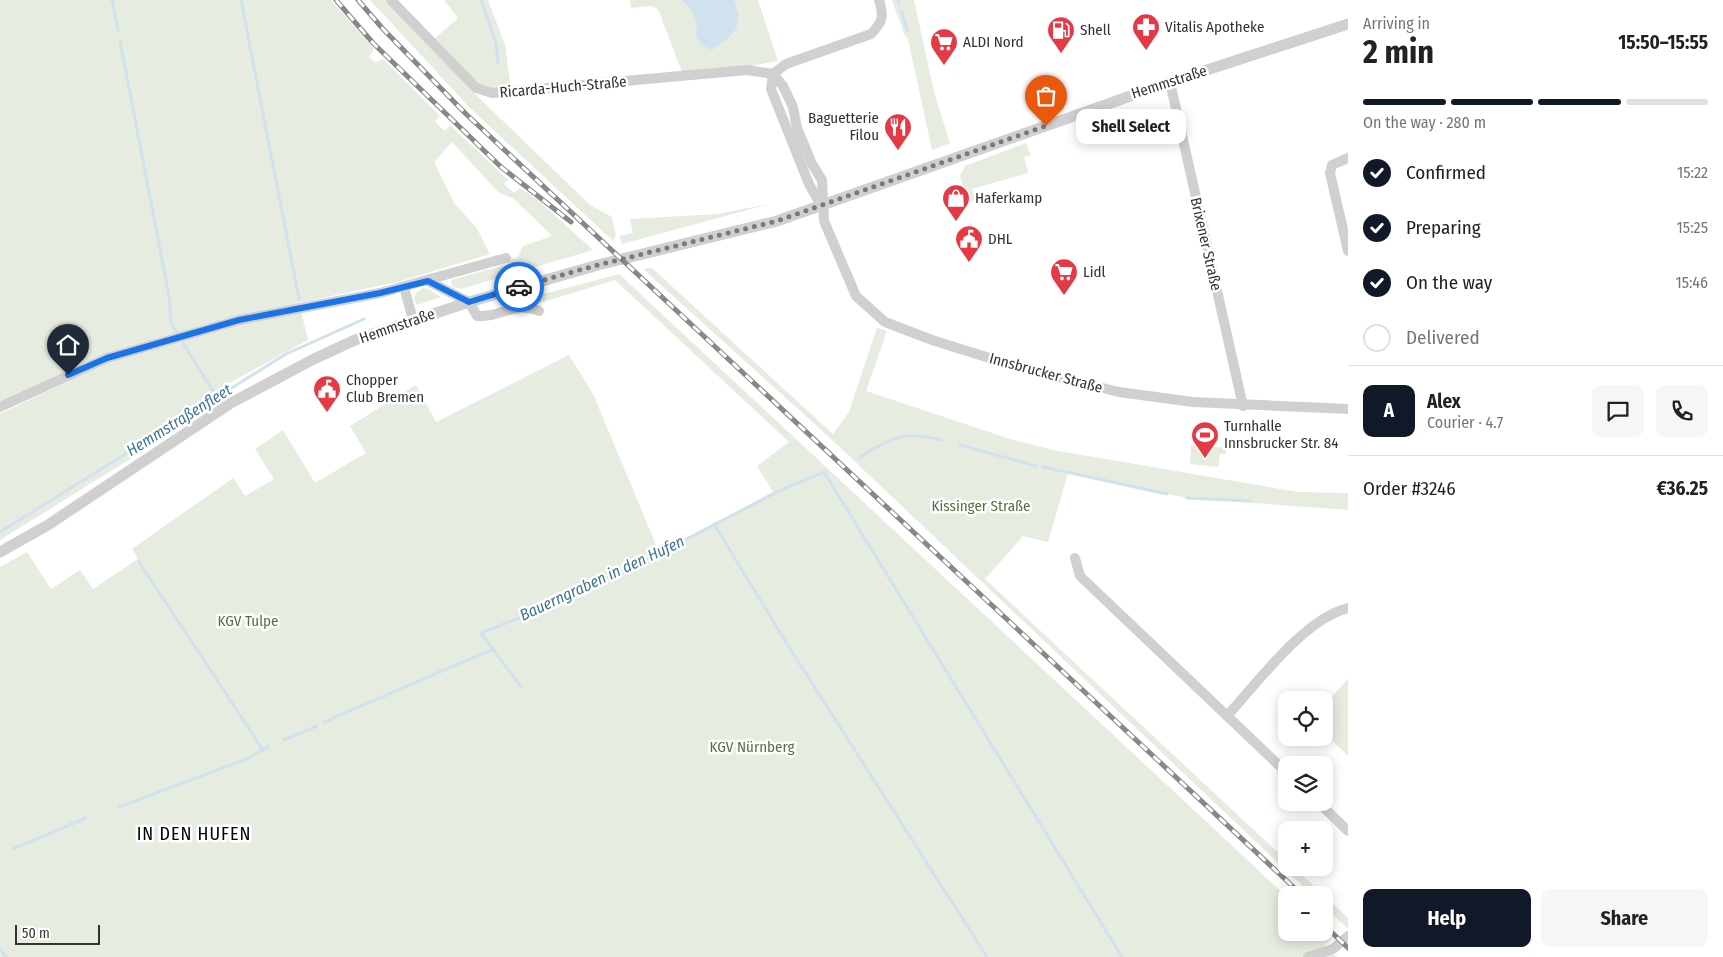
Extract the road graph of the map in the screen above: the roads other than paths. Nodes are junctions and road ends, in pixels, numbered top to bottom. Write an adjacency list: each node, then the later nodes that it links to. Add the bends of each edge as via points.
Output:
1 (391, 0): 4 (street, Ricarda-Huch-Straße, via 476,88 492,93 748,70)
2 (879, 0): 4 (street, via 884,14 881,24 871,34 786,64)
3 (1348, 24): 5 (street, Hemmstraße)
4 (773, 74): 7 (street, Innsbrucker Straße, via 793,107 797,128 822,180)
5 (1170, 82): 7 (street, Hemmstraße); 15 (street, Brixener Straße)
6 (1348, 158): 8 (street, via 1332,164 1330,173)
7 (822, 206): 12 (street, Hemmstraße, via 777,221 598,265); 15 (street, Innsbrucker Straße, via 826,227 856,296 885,322 1041,374 1119,392)
8 (1348, 251)
9 (506, 258): 10 (street)
10 (428, 281): 11 (street); 12 (street)
11 (404, 287): 14 (street); 16 (street, via 239,320 107,358)
12 (469, 302): 13 (street, via 477,316 487,317 526,305); 14 (street, Hemmstraße)
13 (538, 311)
14 (413, 320): 18 (street, Hemmstraße, via 355,340 231,403 48,525)
15 (1243, 406): 17 (street, Innsbrucker Straße)
16 (0, 407)
17 (1348, 409)
18 (0, 552)
19 (1076, 558): 21 (street, via 1080,576)
20 (1348, 608): 21 (street, via 1320,619)
21 (1227, 716): 22 (street)
22 (1278, 764)
23 (1327, 811): 24 (street)
24 (1348, 831)
25 (1348, 936): 26 (street, via 1333,949)
26 (1308, 957)

